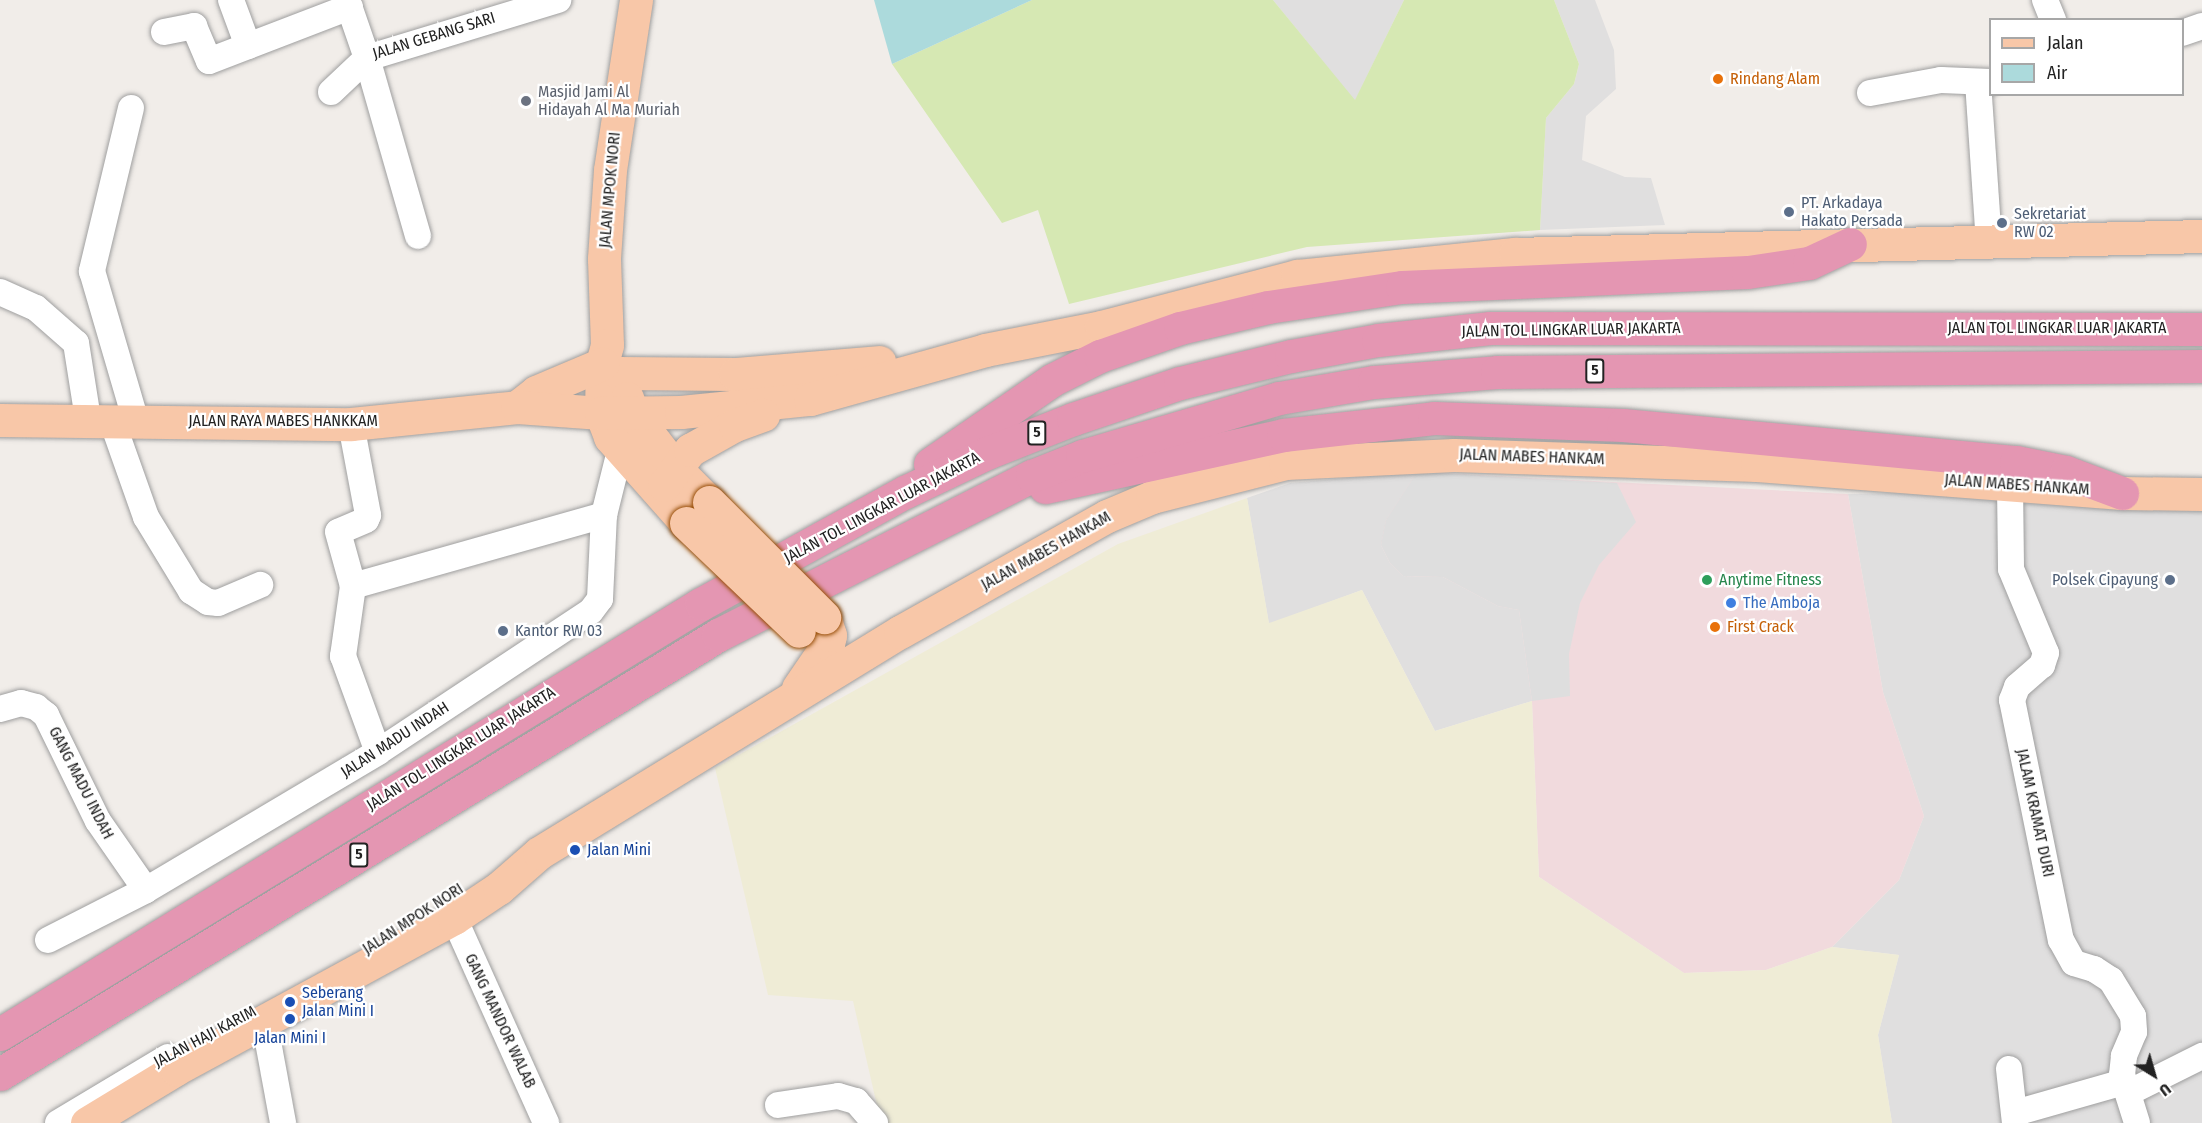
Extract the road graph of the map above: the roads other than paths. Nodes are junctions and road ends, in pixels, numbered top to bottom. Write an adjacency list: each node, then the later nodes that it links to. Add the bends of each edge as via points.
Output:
1 (231, 0): 11 (street)
2 (558, 0): 6 (street, JALAN GEBANG SARI)
3 (636, 0): 24 (main road, JALAN MPOK NORI, via 609,170 604,259)
4 (2045, 0): 7 (street)
5 (349, 4): 11 (street); 12 (street, JALAN GEBANG SARI)
6 (509, 6): 12 (street, JALAN GEBANG SARI)
7 (2052, 18)
8 (2202, 26): 10 (street)
9 (164, 32): 11 (street, via 194,26 209,61)
10 (2184, 32)
11 (248, 46)
12 (367, 58): 14 (street); 17 (street)
13 (1984, 82): 15 (street, via 1941,80); 19 (street)
14 (330, 92)
15 (1870, 93)
16 (131, 108): 29 (street, via 92,271)
17 (418, 236)
18 (2202, 236): 19 (main road)
19 (1989, 243): 20 (main road)
20 (1850, 244): 23 (main road, via 1515,254 1297,276 1101,327); 35 (highway, via 1809,263 1748,272 1402,287 1268,307 1180,328 1100,356 1052,380 952,446)
21 (0, 292): 29 (street, via 36,308 76,343)
22 (2202, 329): 35 (highway, JALAN TOL LINGKAR LUAR JAKARTA / 5, via 1490,328 1378,340 1180,383 1051,427)
23 (985, 350): 24 (main road, via 735,375); 26 (main road)
24 (609, 361): 27 (main road); 31 (main road, JALAN MPOK NORI)
25 (2202, 366): 34 (highway, 5, via 1497,372 1374,382 1279,398 1175,426 1082,456 1032,476)
26 (810, 399): 31 (main road, via 681,412); 32 (main road, via 708,438 690,450)
27 (513, 407): 30 (main road, JALAN RAYA MABES HANKKAM); 31 (main road)
28 (0, 420): 29 (main road, JALAN RAYA MABES HANKKAM)
29 (112, 420): 30 (main road, JALAN RAYA MABES HANKKAM); 39 (street, via 146,517 191,591 208,602 218,603)
30 (351, 424): 40 (street, via 368,515 366,520 338,532)
31 (616, 428): 32 (main road); 38 (street, JALAN MADU INDAH)
32 (667, 482): 41 (main road, bridge)
33 (2010, 485): 36 (main road, JALAN MABES HANKAM); 42 (main road, JALAN MABES HANKAM, via 1757,465 1620,459 1411,455 1285,463 1128,505); 56 (street, JALAM KRAMAT DURI, via 2011,569 2046,653 2044,661 2017,687 2012,700 2061,940 2074,963 2111,980 2133,1016 2134,1032 2122,1063)
34 (1007, 491): 36 (highway, via 1032,490 1283,435 1434,418 1623,425 2016,462 2066,472); 55 (highway, 5, via 718,635)
35 (905, 492): 52 (highway, JALAN TOL LINGKAR LUAR JAKARTA / 5, via 622,650)
36 (2122, 493): 37 (main road, JALAN MABES HANKAM)
37 (2202, 494)
38 (604, 515): 40 (street); 45 (street, JALAN MADU INDAH, via 600,599 591,611)
39 (260, 585)
40 (353, 586): 45 (street, via 343,656)
41 (817, 631): 42 (main road, JALAN MABES HANKAM, via 858,643); 44 (main road, via 804,682)
42 (900, 632): 44 (main road, JALAN MABES HANKAM)
43 (0, 709): 46 (street, GANG MADU INDAH, via 21,703 46,715 98,821)
44 (776, 710): 47 (main road, JALAN MPOK NORI, via 539,853 489,870)
45 (378, 752): 46 (street, JALAN MADU INDAH)
46 (146, 890): 48 (street, JALAN MADU INDAH)
47 (436, 921): 49 (main road, JALAN MPOK NORI); 50 (main road, JALAN MPOK NORI); 62 (street, GANG MANDOR WALAB)
48 (48, 940)
49 (355, 957): 50 (main road, JALAN MPOK NORI); 58 (street, JALAN HAJI KARIM)
50 (298, 1005): 51 (main road, JALAN MPOK NORI)
51 (264, 1020): 58 (main road, JALAN MPOK NORI); 61 (street)
52 (0, 1034)
53 (2202, 1056): 56 (street)
54 (2009, 1069): 59 (street)
55 (0, 1074)
56 (2126, 1087): 59 (street); 64 (street, JALAM KRAMAT DURI)
57 (778, 1105): 63 (street, via 838,1096 856,1101)
58 (104, 1110): 60 (street, JALAN HAJI KARIM)
59 (2015, 1118)
60 (58, 1123)
61 (283, 1123)
62 (546, 1123)
63 (875, 1123)
64 (2138, 1123)

